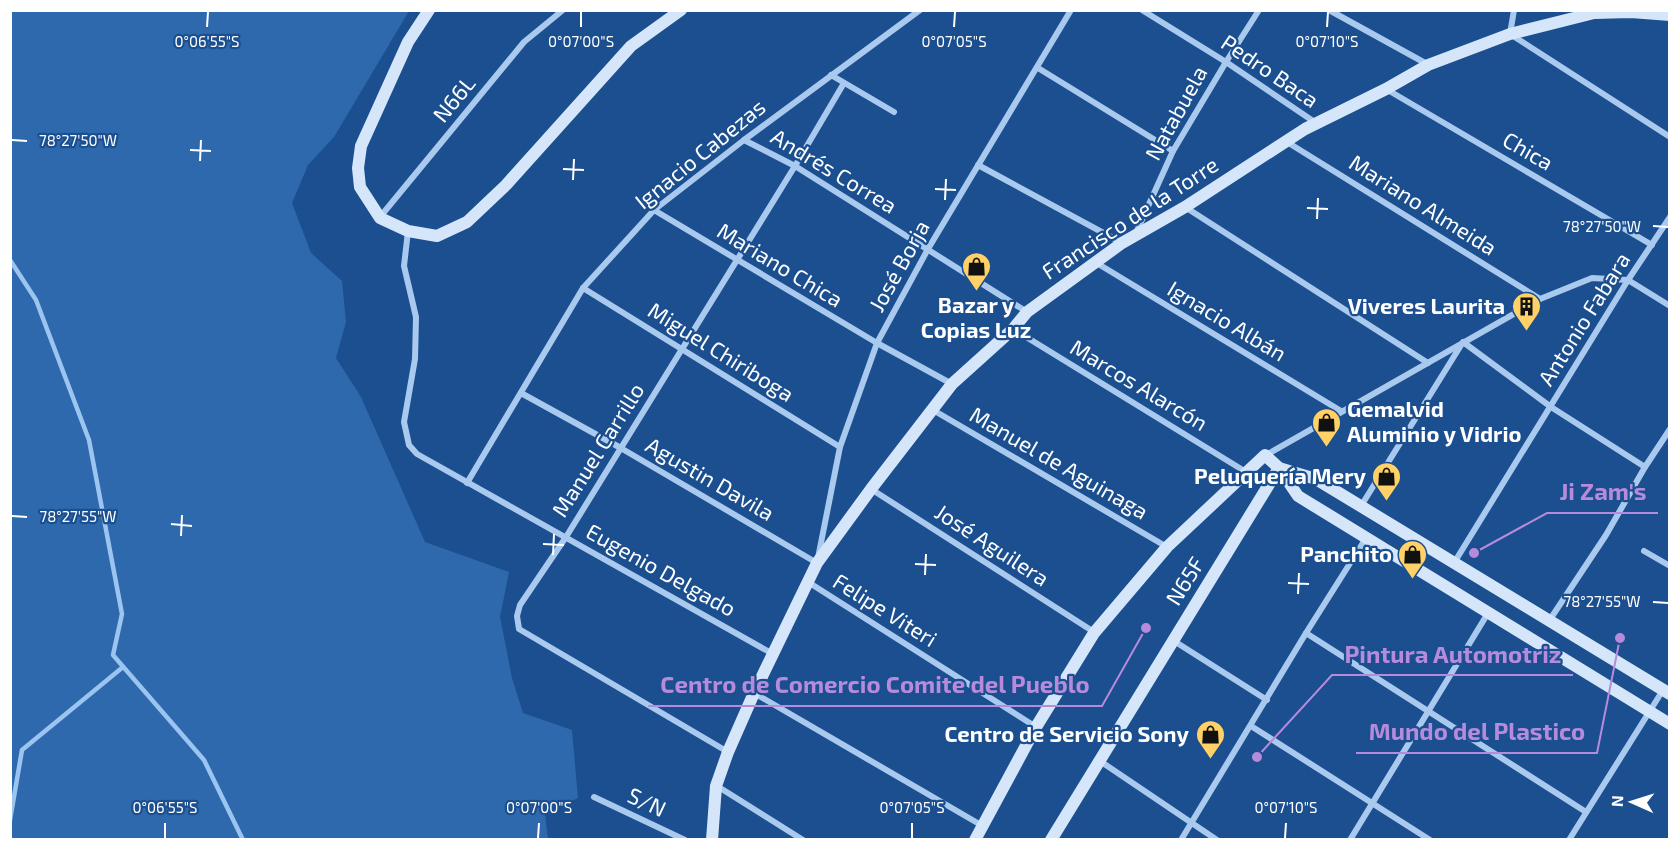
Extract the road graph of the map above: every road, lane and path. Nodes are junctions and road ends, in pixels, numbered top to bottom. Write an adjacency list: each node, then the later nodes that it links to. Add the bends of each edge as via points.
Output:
1 (429, 10): 30 (street, via 408,42 361,146 360,187)
2 (563, 10): 30 (street, N66L, via 524,42)
3 (681, 10): 31 (street, via 631,45 506,185 467,222 437,236)
4 (920, 10): 16 (street)
5 (1071, 10): 15 (street, José Borja)
6 (1142, 10): 13 (street, Pedro Baca)
7 (1259, 10): 13 (street, Natabuela)
8 (1329, 10): 14 (street)
9 (1514, 10): 12 (street)
10 (1631, 11): 11 (street, Francisco de la Torre); 12 (street, Francisco de la Torre, via 1594,13)
11 (1670, 15)
12 (1510, 34): 14 (street, Francisco de la Torre); 21 (street)
13 (1226, 62): 20 (street, Pedro Baca); 24 (street, Natabuela)
14 (1428, 64): 18 (street, Francisco de la Torre)
15 (1038, 68): 24 (street); 25 (street, José Borja)
16 (831, 75): 17 (street); 22 (street, Ignacio Cabezas)
17 (844, 83): 19 (street); 26 (street, Manuel Carrillo)
18 (1386, 89): 20 (street, Francisco de la Torre); 33 (street, Chica)
19 (894, 112)
20 (1317, 123): 23 (street, Francisco de la Torre)
21 (1670, 137)
22 (744, 140): 26 (street, Andrés Correa); 28 (street, Ignacio Cabezas)
23 (1287, 142): 27 (street, Francisco de la Torre); 39 (street, Mariano Almeida)
24 (1173, 151): 32 (street, Natabuela)
25 (978, 165): 32 (street); 34 (street, José Borja)
26 (795, 166): 34 (street, Andrés Correa); 35 (street, Manuel Carrillo)
27 (1185, 207): 32 (street, Francisco de la Torre); 46 (street)
28 (654, 210): 35 (street, Mariano Chica); 38 (street, Ignacio Cabezas)
29 (1670, 217): 33 (street, Antonio Fabara)
30 (380, 218): 31 (street)
31 (408, 231): 59 (street, Eugenio Delgado, via 404,266 416,316 415,359 404,422 406,435 417,454)
32 (1128, 240): 36 (street, Francisco de la Torre)
33 (1652, 245): 37 (street, Antonio Fabara)
34 (928, 249): 41 (street, Andrés Correa); 44 (street, José Borja)
35 (737, 260): 44 (street, Mariano Chica); 45 (street, Manuel Carrillo)
36 (1094, 262): 41 (street, Francisco de la Torre); 51 (street, Ignacio Albán)
37 (1628, 280): 39 (street, via 1592,278); 40 (street); 49 (street, Antonio Fabara)
38 (583, 288): 45 (street, Miguel Chiriboga); 48 (street, Ignacio Cabezas)
39 (1540, 299): 43 (street)
40 (1670, 306)
41 (1027, 312): 42 (street, Francisco de la Torre)
42 (1013, 329): 47 (street, Francisco de la Torre); 58 (street, Marcos Alarcón)
43 (1463, 342): 46 (street); 49 (street); 61 (street)
44 (877, 343): 47 (street, Mariano Chica); 54 (street, José Borja)
45 (682, 349): 53 (street, Manuel Carrillo); 54 (street, Miguel Chiriboga)
46 (1428, 363): 51 (street)
47 (952, 384): 50 (street, Francisco de la Torre)
48 (521, 393): 53 (street, Agustin Davila); 59 (street, Ignacio Cabezas)
49 (1551, 407): 56 (street); 67 (street, Antonio Fabara)
50 (933, 410): 60 (street, Francisco de la Torre); 64 (street, Manuel de Aguinaga)
51 (1341, 411): 55 (street)
52 (1668, 433): 56 (street)
53 (619, 447): 62 (street, Manuel Carrillo); 66 (street, Agustin Davila)
54 (840, 447): 66 (street, José Borja)
55 (1265, 455): 57 (street); 58 (street)
56 (1645, 467): 71 (street)
57 (1280, 468): 61 (street, via 1316,479); 63 (street, via 1298,496); 74 (street, N65F)
58 (1247, 472): 64 (street)
59 (467, 483): 62 (street, Eugenio Delgado)
60 (870, 489): 66 (street, Francisco de la Torre); 72 (street, José Aguilera)
61 (1361, 506): 67 (street)
62 (566, 537): 75 (street, Eugenio Delgado); 84 (street, Manuel Carrillo, via 520,605 519,629)
63 (1367, 537): 70 (street); 73 (street)
64 (1167, 547): 72 (street)
65 (1644, 551): 68 (street)
66 (817, 563): 69 (street, Francisco de la Torre)
67 (1454, 563): 71 (street)
68 (1670, 567)
69 (807, 581): 75 (street, Francisco de la Torre); 83 (street, Felipe Viteri)
70 (1488, 613): 79 (street); 80 (street)
71 (1550, 621): 76 (street)
72 (1094, 633): 83 (street)
73 (1306, 633): 78 (street); 79 (street)
74 (1173, 641): 78 (street); 85 (street, N65F)
75 (773, 654): 77 (street, Francisco de la Torre)
76 (1666, 692): 80 (street)
77 (754, 693): 84 (street, Francisco de la Torre); 91 (street)
78 (1267, 700): 82 (street)
79 (1427, 711): 88 (street); 89 (street)
80 (1650, 712): 81 (street); 89 (street)
81 (1670, 724)
82 (1251, 726): 88 (street); 90 (street)
83 (1036, 727): 91 (street)
84 (728, 752): 86 (street, Francisco de la Torre)
85 (1099, 761): 90 (street); 96 (street, N65F)
86 (716, 786): 93 (street, Francisco de la Torre); 94 (street)
87 (594, 797): 92 (street, S/N)
88 (1373, 803): 99 (street); 100 (street)
89 (1586, 812): 101 (street)
90 (1191, 823): 97 (street); 98 (street)
91 (981, 825): 95 (street)
92 (685, 840)
93 (712, 840)
94 (803, 840)
95 (975, 840)
96 (1051, 840)
97 (1181, 840)
98 (1217, 840)
99 (1350, 840)
100 (1430, 840)
101 (1569, 840)

